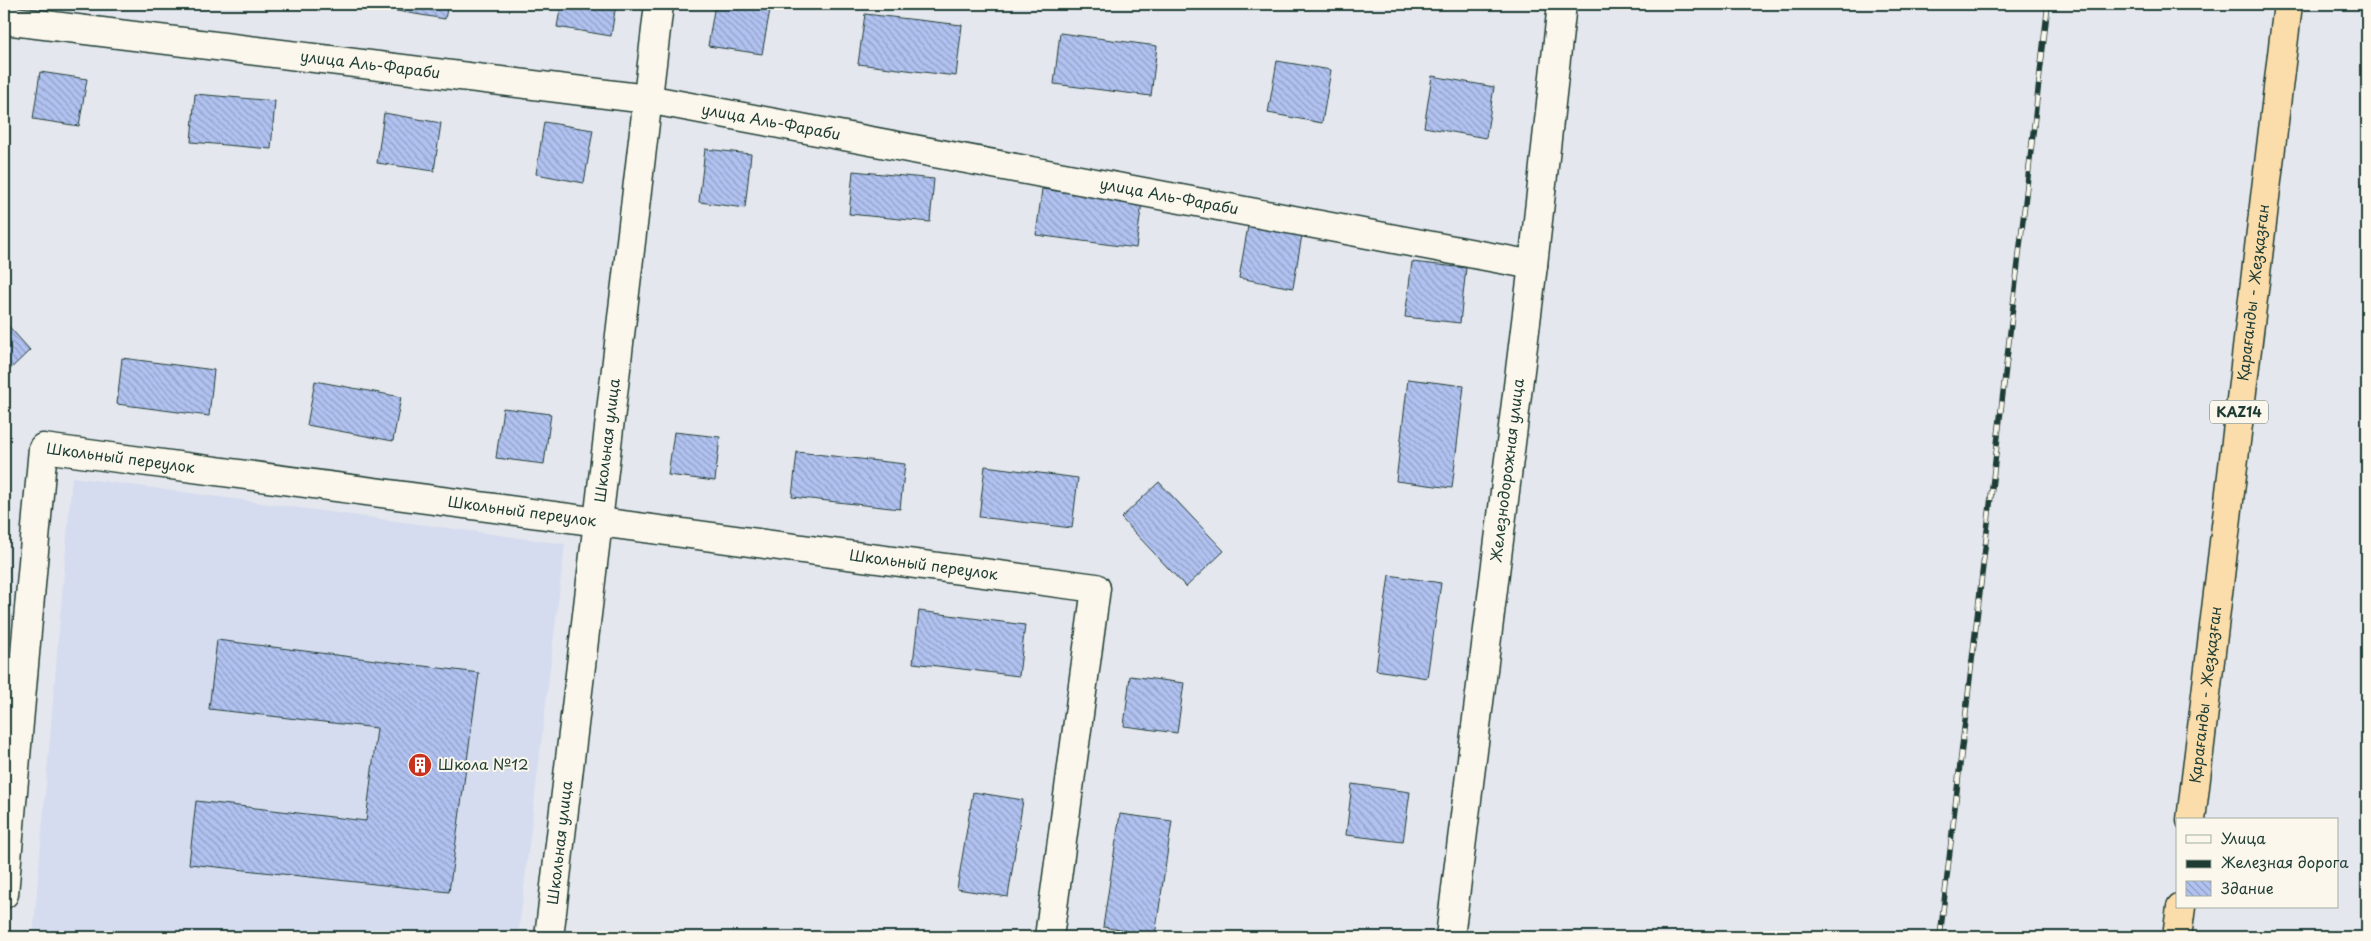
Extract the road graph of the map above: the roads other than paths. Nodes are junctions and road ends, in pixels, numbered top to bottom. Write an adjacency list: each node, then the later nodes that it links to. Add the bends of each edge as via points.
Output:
1 (659, 4): 5 (street, Школьная улица)
2 (1562, 4): 6 (street, Железнодорожная улица)
3 (2288, 4): 8 (highway, Қарағанды - Жезқазған / KAZ14)
4 (4, 20): 5 (street, улица Аль-Фараби)
5 (647, 99): 6 (street, улица Аль-Фараби); 7 (street, Школьная улица)
6 (1533, 265): 13 (street, Железнодорожная улица)
7 (598, 522): 9 (street, Школьный переулок, via 43,448); 11 (street, Школьная улица); 12 (street, Школьный переулок, via 1096,588)
8 (2191, 818)
9 (4, 894)
10 (2181, 908): 14 (highway)
11 (549, 937)
12 (1049, 937)
13 (1450, 937)
14 (2177, 937)

